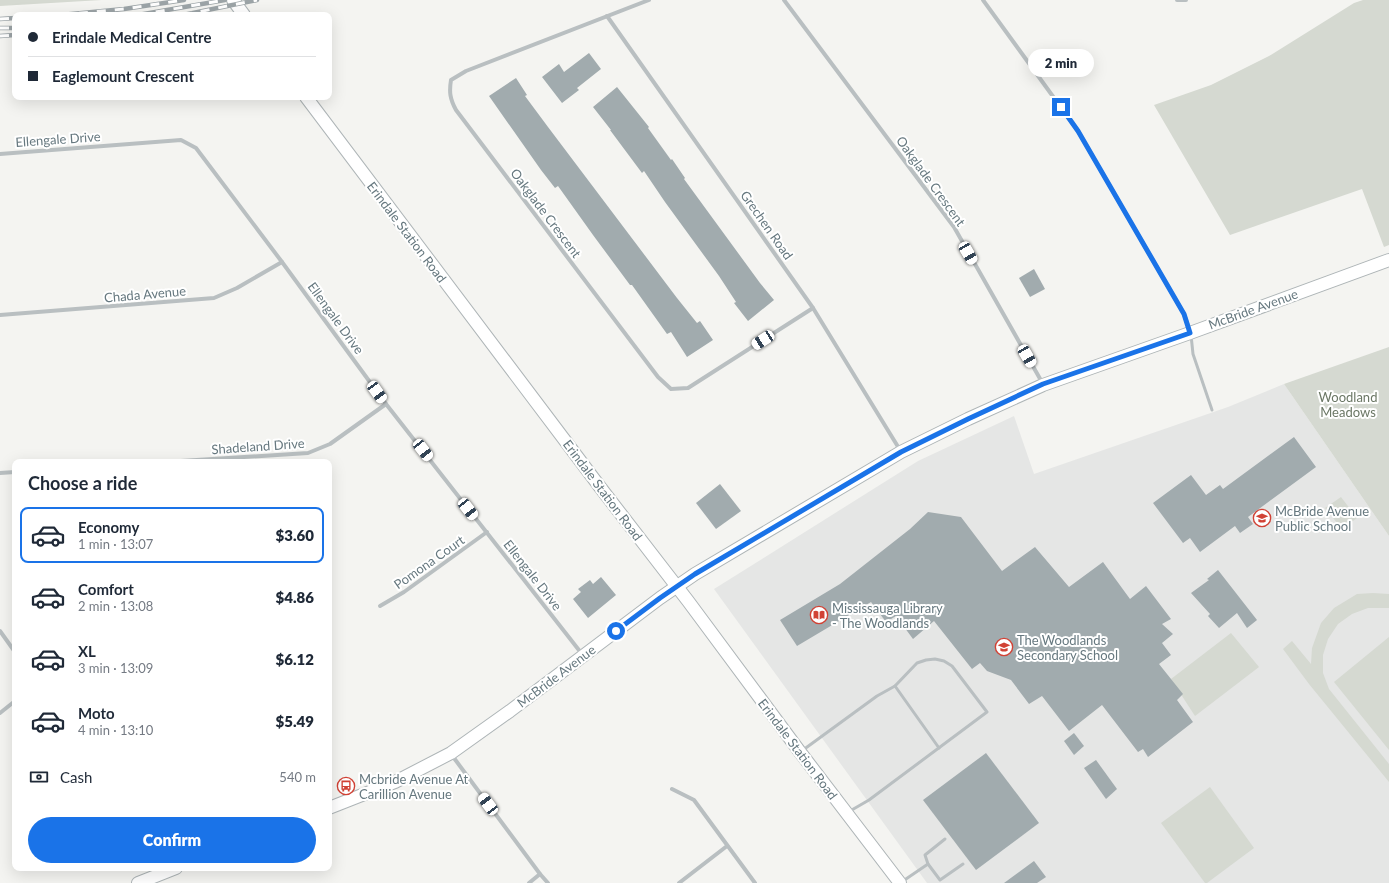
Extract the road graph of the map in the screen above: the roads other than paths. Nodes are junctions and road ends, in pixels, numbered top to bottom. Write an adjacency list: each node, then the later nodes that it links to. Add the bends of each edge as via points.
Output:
1 (233, 0): 7 (street)
2 (649, 0): 8 (street, Oakglade Crescent)
3 (784, 0): 16 (street, Oakglade Crescent, via 954,227)
4 (983, 0): 15 (street, via 1078,131 1184,314)
5 (1177, 0): 6 (street)
6 (1186, 0)
7 (242, 12)
8 (607, 16): 13 (street, Grechen Road); 13 (street, Oakglade Crescent, via 466,71 451,80 449,90 456,110 658,377 671,389 688,388)
9 (308, 100): 24 (street, Erindale Station Road)
10 (0, 154): 12 (street, Ellengale Drive, via 181,140 196,148)
11 (1389, 260): 15 (street, McBride Avenue)
12 (282, 262): 14 (street, Chada Avenue, via 214,298); 17 (street, Ellengale Drive)
13 (813, 308): 19 (street, Grechen Road)
14 (0, 315)
15 (1190, 333): 16 (street, McBride Avenue); 18 (lane, via 1193,354)
16 (1043, 384): 19 (street, McBride Avenue)
17 (386, 404): 20 (street, Shadeland Drive, via 330,444 308,453); 23 (street, Ellengale Drive)
18 (1212, 410)
19 (901, 452): 24 (street, McBride Avenue, via 701,570)
20 (213, 459)
21 (12, 472): 22 (street)
22 (0, 473)
23 (487, 532): 25 (street, Pomona Court, via 404,592); 28 (street, Ellengale Drive)
24 (677, 587): 28 (street, McBride Avenue); 33 (street, Erindale Station Road)
25 (380, 606)
26 (0, 631): 27 (street)
27 (12, 648)
28 (583, 656): 34 (street, McBride Avenue)
29 (895, 686): 32 (lane); 32 (lane, via 917,664 935,659 944,661 952,666 987,712); 33 (lane, via 877,696)
30 (12, 703): 31 (street)
31 (0, 713)
32 (939, 748): 37 (lane)
33 (800, 752): 37 (street, Erindale Station Road)
34 (451, 753): 36 (street, McBride Avenue, via 395,782); 43 (street)
35 (672, 789): 39 (street, via 694,800)
36 (332, 805)
37 (847, 814): 49 (street, Erindale Station Road)
38 (945, 838): 40 (lane, via 926,855)
39 (727, 846): 47 (street); 48 (street)
40 (928, 864): 41 (lane, via 940,880); 49 (lane)
41 (963, 864)
42 (168, 871): 44 (street)
43 (540, 874): 45 (street); 46 (street)
44 (138, 883)
45 (529, 883)
46 (548, 883)
47 (679, 883)
48 (755, 883)
49 (900, 883)

